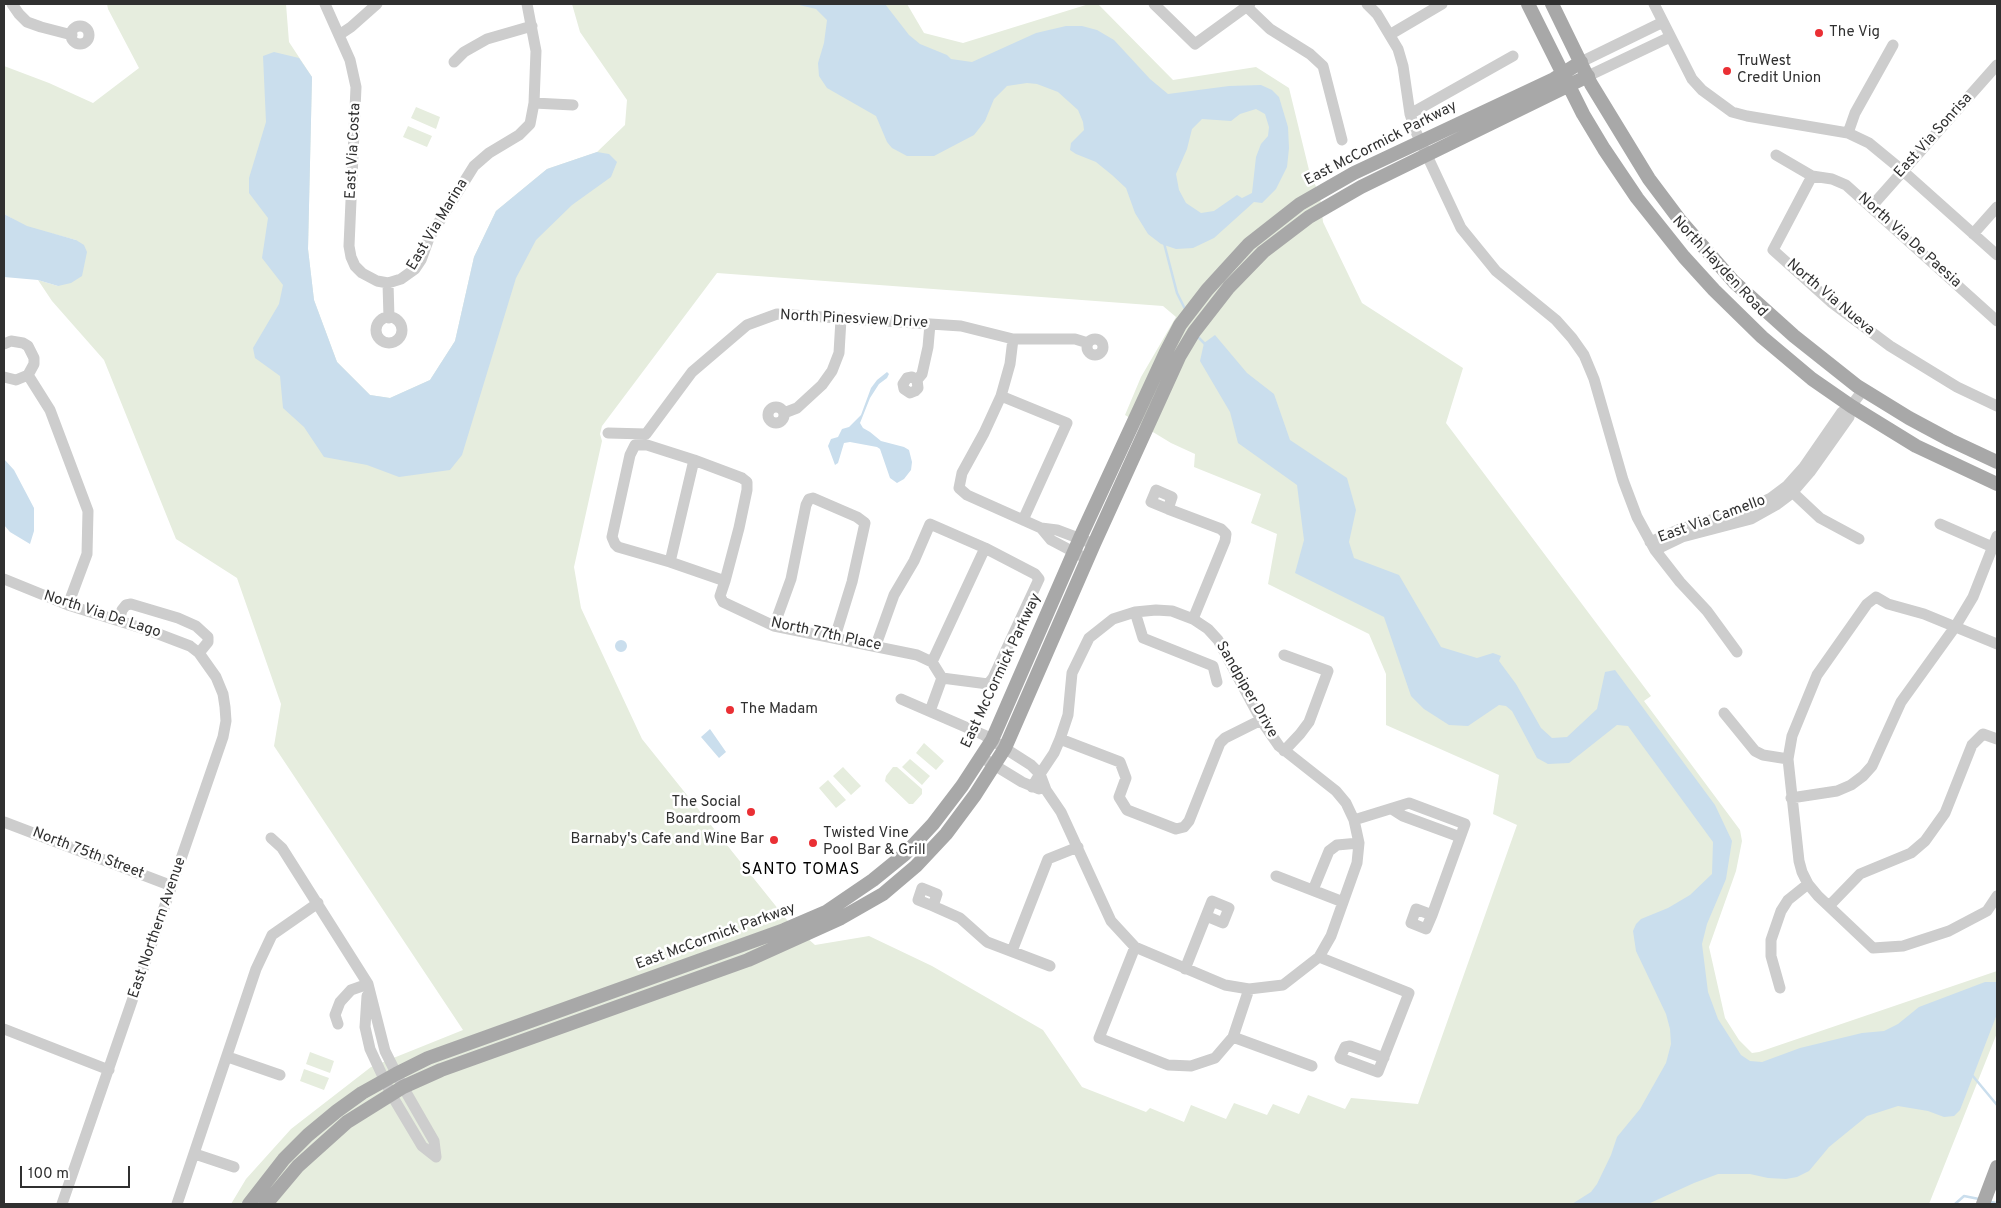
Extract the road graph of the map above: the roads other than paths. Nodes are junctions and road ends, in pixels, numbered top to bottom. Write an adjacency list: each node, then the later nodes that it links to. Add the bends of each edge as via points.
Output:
1 (12, 4): 15 (street, via 28,22)
2 (325, 4): 16 (street, East Via Costa)
3 (377, 4): 16 (street)
4 (526, 4): 13 (street, East Via Marina)
5 (1154, 4): 11 (street, via 1195,44)
6 (1367, 4): 14 (street)
7 (1442, 4): 14 (street)
8 (1528, 4): 24 (main road, North Hayden Road)
9 (1552, 4): 21 (main road, North Hayden Road)
10 (1654, 4): 12 (street)
11 (1248, 5): 29 (street, via 1270,28 1323,66)
12 (1663, 22): 17 (street); 21 (street, East McCormick Parkway)
13 (532, 26): 20 (street, via 487,39); 25 (street, East Via Marina, via 536,59)
14 (1391, 34): 27 (street, via 1403,66)
15 (72, 35)
16 (339, 35): 39 (street, East Via Costa, via 350,60 356,87 351,258 369,278)
17 (1670, 37): 23 (street, East McCormick Parkway); 28 (street, via 1692,80 1732,112)
18 (1893, 45): 28 (street)
19 (1512, 56): 27 (street)
20 (454, 62)
21 (1581, 62): 23 (main road, North Hayden Road); 24 (main road, East McCormick Parkway)
22 (1997, 66): 33 (street, East Via Sonrisa)
23 (1588, 76): 24 (main road, East McCormick Parkway); 50 (main road, North Hayden Road, via 1649,179 1705,250 1780,324)
24 (1566, 80): 30 (main road, East McCormick Parkway); 31 (main road, East McCormick Parkway); 53 (main road, North Hayden Road, via 1604,149 1637,198 1694,268 1762,337 1812,379)
25 (534, 103): 26 (street); 39 (street, East Via Marina, via 533,116 526,129 482,158 467,176 429,238 415,269)
26 (573, 105)
27 (1410, 114): 30 (street)
28 (1848, 133): 33 (street, via 1874,146)
29 (1342, 140)
30 (1420, 141): 31 (street); 65 (main road, East McCormick Parkway, via 1300,204 1249,244 1204,293 1180,325 1166,352)
31 (1426, 155): 67 (main road, East McCormick Parkway, via 1309,217 1263,252 1229,287 1194,332 1179,358); 68 (street, via 1464,233 1496,271 1556,320 1584,355 1623,480)
32 (1776, 155): 34 (street)
33 (1903, 171): 36 (street, East Via Sonrisa); 37 (street)
34 (1812, 176): 36 (street, North Via De Paesia, via 1846,186); 52 (street, North Via Nueva, via 1773,250 1831,302 1890,346 1948,382)
35 (1997, 206): 37 (street)
36 (1871, 208): 42 (street, North Via De Paesia)
37 (1973, 234): 38 (street)
38 (1997, 255)
39 (388, 283): 40 (street)
40 (389, 318)
41 (841, 318): 43 (street, North Pinesview Drive); 54 (street, via 839,353 832,372 797,408); 55 (street, North Pinesview Drive, via 777,314 747,325 692,372 646,434)
42 (1997, 321)
43 (930, 324): 44 (street, North Pinesview Drive, via 961,326); 49 (street, via 922,373)
44 (1013, 339): 45 (street, North Pinesview Drive, via 1075,339); 51 (street)
45 (1088, 343)
46 (4, 344): 47 (street, via 17,341 28,346 34,358)
47 (28, 375): 48 (street, via 16,380); 76 (street, via 50,410 88,511 87,554)
48 (4, 377)
49 (917, 380)
50 (1863, 390): 53 (street, East Via Camello); 57 (main road, North Hayden Road, via 1909,418)
51 (1001, 396): 61 (street, via 962,473 959,488 967,495); 61 (street, via 1067,422)
52 (1996, 403)
53 (1851, 406): 58 (main road, North Hayden Road, via 1916,446); 59 (street, East Via Camello, via 1849,417 1810,472)
54 (784, 413)
55 (608, 433)
56 (694, 460): 73 (street); 73 (street, via 635,444 630,455 612,537 614,544); 75 (street, via 747,482 741,520)
57 (1997, 462)
58 (1997, 484)
59 (1789, 489): 66 (street, via 1820,518); 68 (street, East Via Camello, via 1776,505 1751,519)
60 (1168, 509): 78 (street, via 1221,529 1226,534 1226,541)
61 (1023, 520): 63 (street)
62 (1940, 524): 70 (street)
63 (1041, 528): 65 (street); 71 (street, via 1051,540)
64 (1997, 536): 70 (street)
65 (1080, 538): 67 (street); 71 (main road, East McCormick Parkway)
66 (1859, 539)
67 (1094, 544): 72 (main road, East McCormick Parkway)
68 (1652, 546): 85 (street, via 1707,611)
69 (985, 548): 84 (street, via 930,524 894,595); 88 (street); 89 (street, via 1039,579 988,684)
70 (1995, 548): 81 (street, via 1973,597)
71 (1074, 553): 72 (street); 97 (main road, East McCormick Parkway)
72 (1087, 559): 98 (main road, East McCormick Parkway)
73 (670, 562): 75 (street)
74 (4, 579): 76 (street, North Via De Lago)
75 (724, 582): 80 (street, North 77th Place, via 720,596 723,602)
76 (68, 606): 79 (street, North Via De Lago)
77 (1135, 612): 78 (street, Sandpiper Drive, via 1172,611); 90 (street, via 1143,638 1214,666); 95 (street, Sandpiper Drive, via 1113,619 1089,638 1072,673 1068,716)
78 (1193, 619): 94 (street, Sandpiper Drive, via 1218,640)
79 (119, 621): 86 (street, North Via De Lago, via 190,646); 86 (street, via 122,610 131,604 178,618 196,626 208,637)
80 (774, 626): 82 (street, North 77th Place); 82 (street, via 791,579 806,507 809,499 816,499 864,521 852,582)
81 (1955, 627): 83 (street); 101 (street, via 1876,597 1867,604 1812,672); 106 (street, via 1906,692 1872,766 1863,776 1837,791)
82 (835, 637): 84 (street, North 77th Place)
83 (1997, 644)
84 (876, 645): 88 (street, North 77th Place, via 917,654)
85 (1736, 652)
86 (199, 653): 116 (street, East Northern Avenue, via 216,677 223,694 226,721)
87 (1284, 655): 99 (street, via 1328,671 1308,722)
88 (932, 662): 89 (street)
89 (942, 678): 92 (street)
90 (1217, 682)
91 (901, 699): 92 (street)
92 (930, 712): 97 (street)
93 (1724, 714): 101 (street, via 1755,751)
94 (1261, 720): 95 (street, via 1220,742 1189,821 1176,829 1127,810 1119,797 1126,778 1120,762); 99 (street, Sandpiper Drive)
95 (1060, 739): 103 (street, Sandpiper Drive)
96 (1997, 739): 122 (street, via 1983,734 1972,745 1945,813 1925,841 1910,853 1860,874)
97 (992, 740): 98 (street); 100 (main road, East McCormick Parkway)
98 (1005, 748): 102 (main road, East McCormick Parkway); 103 (street, Sandpiper Drive)
99 (1284, 751): 108 (street, Sandpiper Drive, via 1336,791)
100 (981, 757): 102 (street); 123 (main road, East McCormick Parkway, via 933,824 905,854)
101 (1788, 759): 106 (street)
102 (994, 765): 104 (street); 123 (main road, East McCormick Parkway, via 946,834 916,866 883,894)
103 (1040, 774): 104 (street, Sandpiper Drive); 105 (street, Sandpiper Drive)
104 (1032, 787): 105 (street)
105 (1046, 790): 113 (street, Sandpiper Drive)
106 (1791, 798): 115 (street, via 1799,861)
107 (1392, 809): 108 (street); 111 (street); 111 (street, via 1409,804 1465,824)
108 (1354, 820): 112 (street, Sandpiper Drive)
109 (4, 822): 116 (street, North 75th Street)
110 (271, 838): 120 (street, via 282,848)
111 (1460, 838): 124 (street)
112 (1358, 843): 117 (street, via 1337,845 1329,851); 119 (street, Sandpiper Drive, via 1357,863)
113 (1078, 847): 126 (street, Sandpiper Drive, via 1111,921); 127 (street, via 1048,859)
114 (1276, 876): 117 (street)
115 (1808, 884): 122 (street); 132 (street, via 1788,900 1773,933 1771,956)
116 (172, 886): 140 (street, East Northern Avenue)
117 (1313, 890): 119 (street)
118 (1997, 896): 122 (street, via 1987,911 1949,931 1903,946 1871,951)
119 (1343, 902): 128 (street, Sandpiper Drive)
120 (318, 903): 131 (street); 137 (street, via 272,935 256,969)
121 (933, 906): 127 (street, via 960,918 988,942)
122 (1829, 906)
123 (838, 912): 142 (main road, East McCormick Parkway, via 826,912 428,1058); 143 (main road, East McCormick Parkway, via 748,960 441,1070)
124 (1432, 915)
125 (1206, 916): 130 (street)
126 (1135, 947): 130 (street, Sandpiper Drive); 136 (street, via 1099,1038 1168,1065 1191,1066 1215,1058)
127 (1012, 951): 129 (street)
128 (1319, 957): 133 (street, Sandpiper Drive, via 1283,985); 138 (street, via 1409,993)
129 (1050, 966)
130 (1186, 969): 133 (street, Sandpiper Drive)
131 (368, 984): 134 (street, via 351,990 340,1002 335,1015); 142 (street)
132 (1780, 988)
133 (1248, 989): 136 (street)
134 (338, 1024)
135 (4, 1030): 140 (street)
136 (1234, 1037): 139 (street)
137 (228, 1057): 141 (street); 144 (street)
138 (1384, 1058)
139 (1312, 1066)
140 (109, 1070): 148 (street, East Northern Avenue)
141 (280, 1075)
142 (390, 1077): 143 (street); 147 (main road, East McCormick Parkway, via 337,1111 308,1135 284,1159)
143 (397, 1090): 143 (street, via 422,1146 436,1156 434,1141); 147 (main road, East McCormick Parkway, via 332,1134)
144 (195, 1154): 145 (street); 149 (street)
145 (234, 1167)
146 (1997, 1167): 150 (main road)
147 (259, 1202)
148 (62, 1204)
149 (177, 1204)
150 (1983, 1204)

